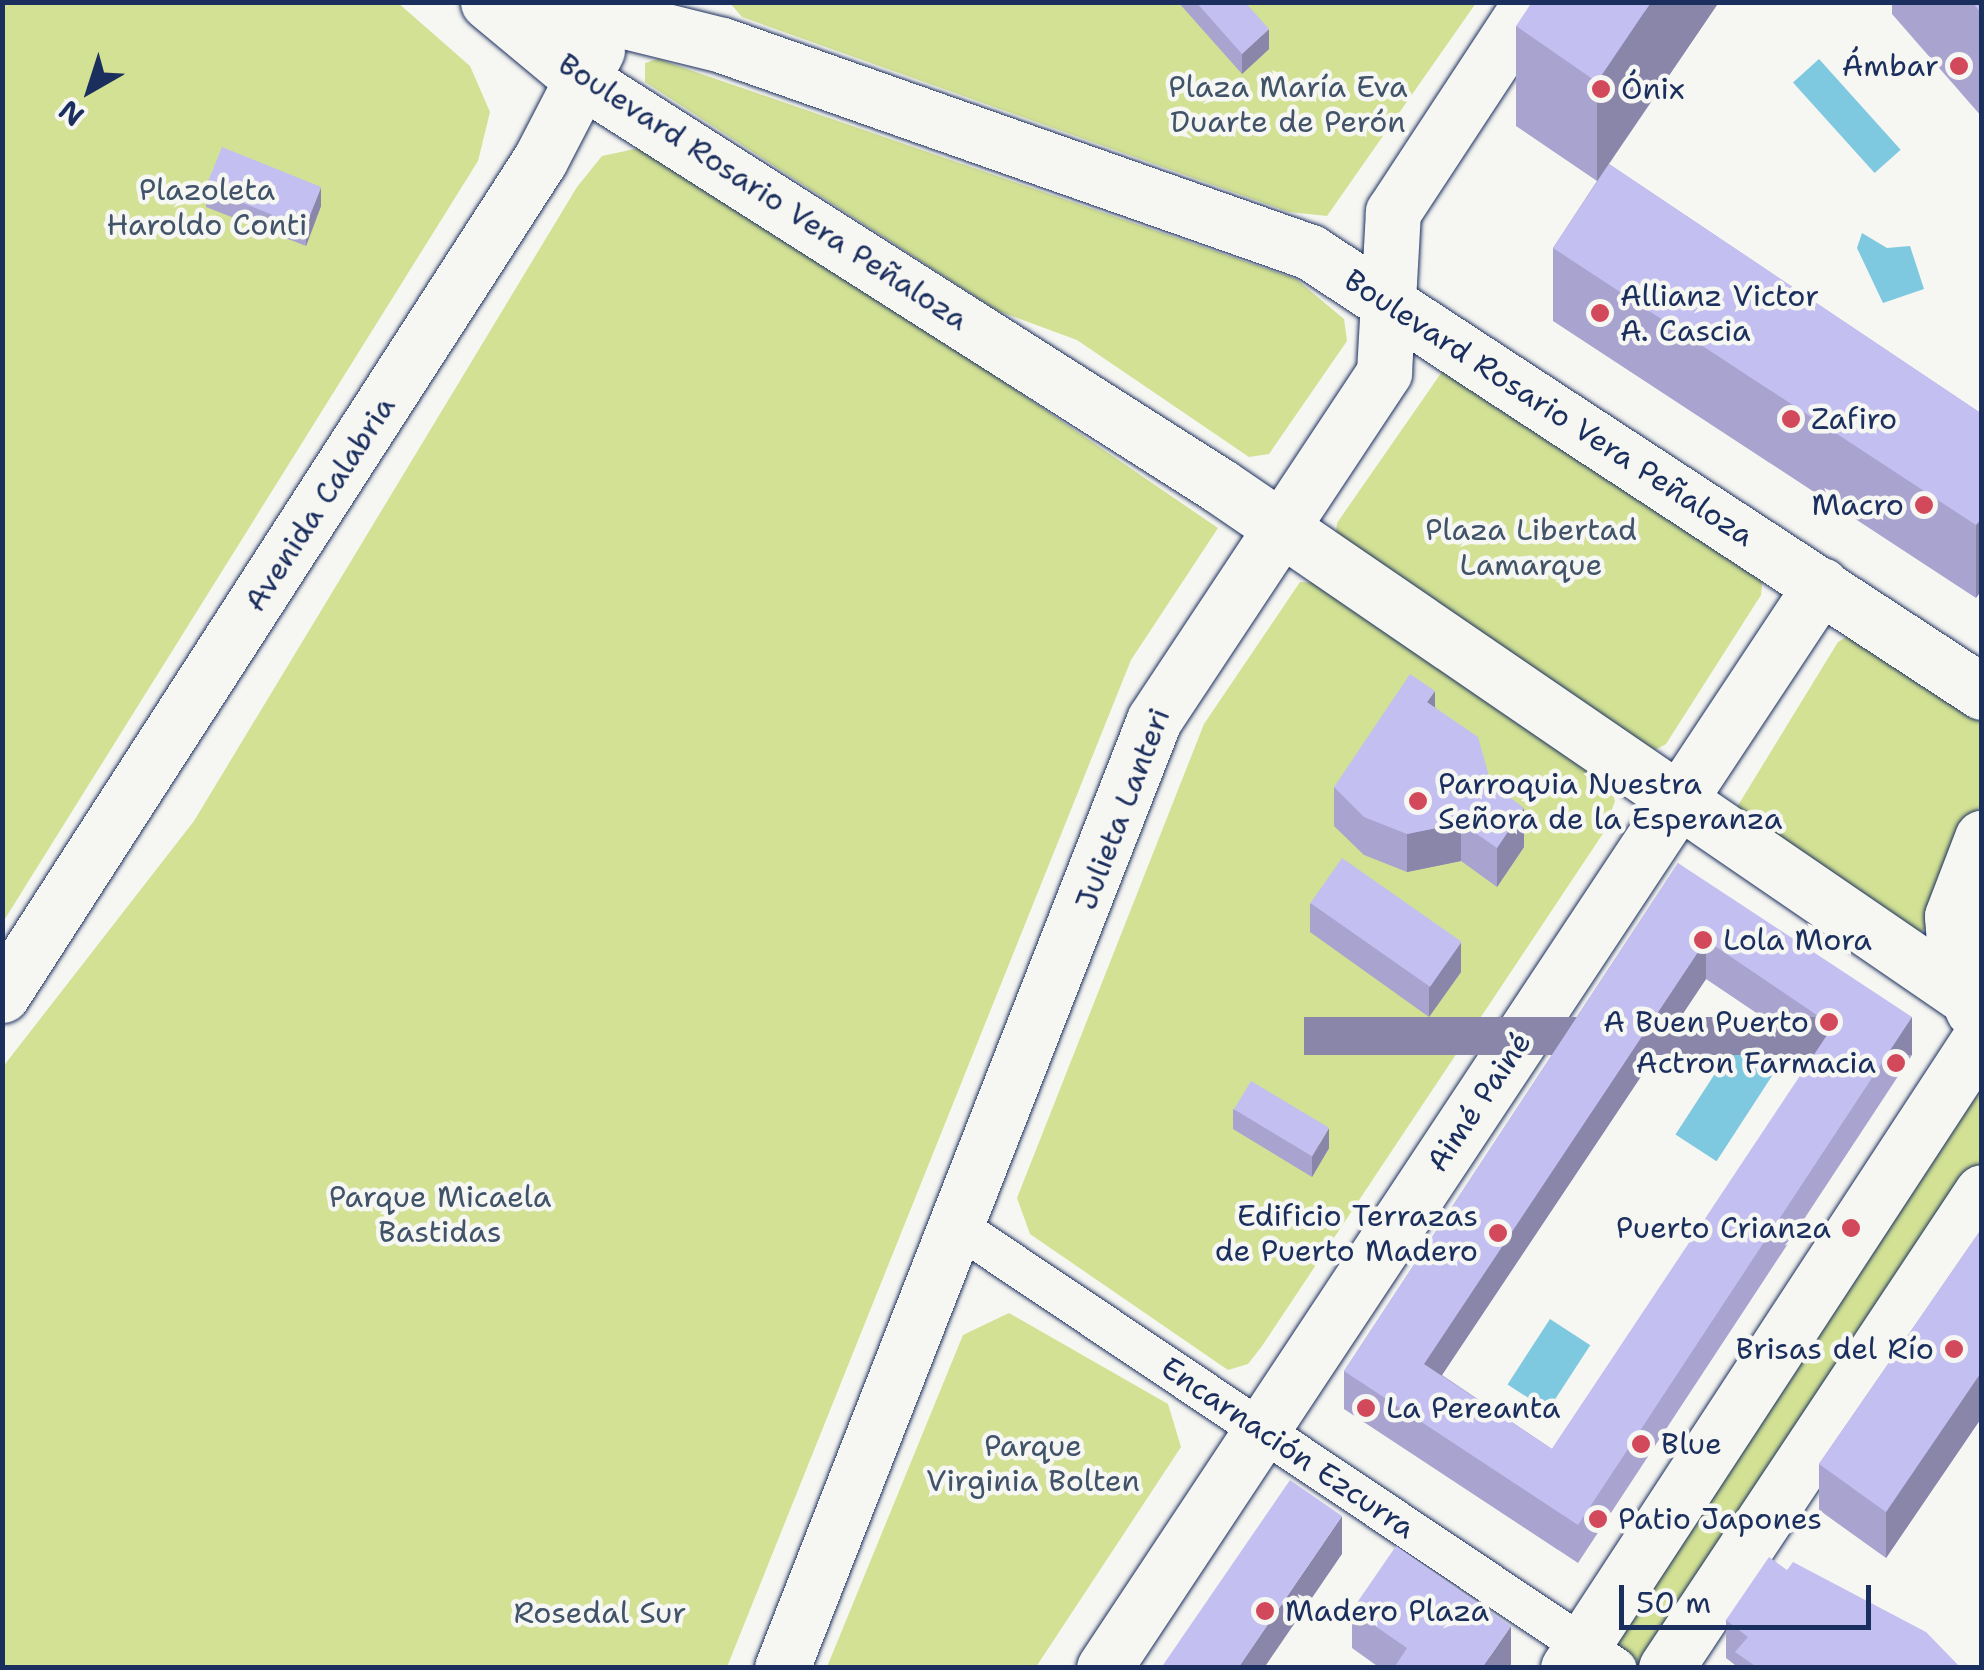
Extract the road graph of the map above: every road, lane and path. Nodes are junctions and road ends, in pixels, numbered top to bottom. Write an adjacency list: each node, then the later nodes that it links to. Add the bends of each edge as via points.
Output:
1 (1531, 2): 5 (main road, Julieta Lanteri, via 1393,212 1384,254)
2 (491, 4): 3 (main road, Boulevard Rosario Vera Peñaloza); 4 (main road, Boulevard Rosario Vera Peñaloza)
3 (616, 10): 4 (main road, Avenida Calabria); 5 (main road, Boulevard Rosario Vera Peñaloza, via 1310,252)
4 (582, 80): 6 (main road, Boulevard Rosario Vera Peñaloza); 11 (main road, Avenida Calabria, via 540,160)
5 (1390, 302): 6 (main road, Julieta Lanteri, via 1384,372); 7 (main road, Boulevard Rosario Vera Peñaloza)
6 (1280, 528): 9 (main road, Boulevard Rosario Vera Peñaloza); 14 (main road, Julieta Lanteri, via 1154,720)
7 (1821, 585): 8 (main road, Boulevard Rosario Vera Peñaloza); 9 (main road, Aimé Painé)
8 (1982, 692)
9 (1683, 796): 12 (main road, Boulevard Rosario Vera Peñaloza); 15 (main road, Aimé Painé)
10 (1982, 838): 12 (main road, via 1952,916)
11 (2, 995)
12 (1976, 1018): 16 (main road)
13 (1982, 1192): 19 (main road)
14 (961, 1229): 15 (street, Encarnación Ezcurra); 17 (main road, Julieta Lanteri)
15 (1261, 1429): 16 (street, Encarnación Ezcurra); 18 (main road, Aimé Painé)
16 (1589, 1660)
17 (782, 1668)
18 (1104, 1668)
19 (1666, 1668)

